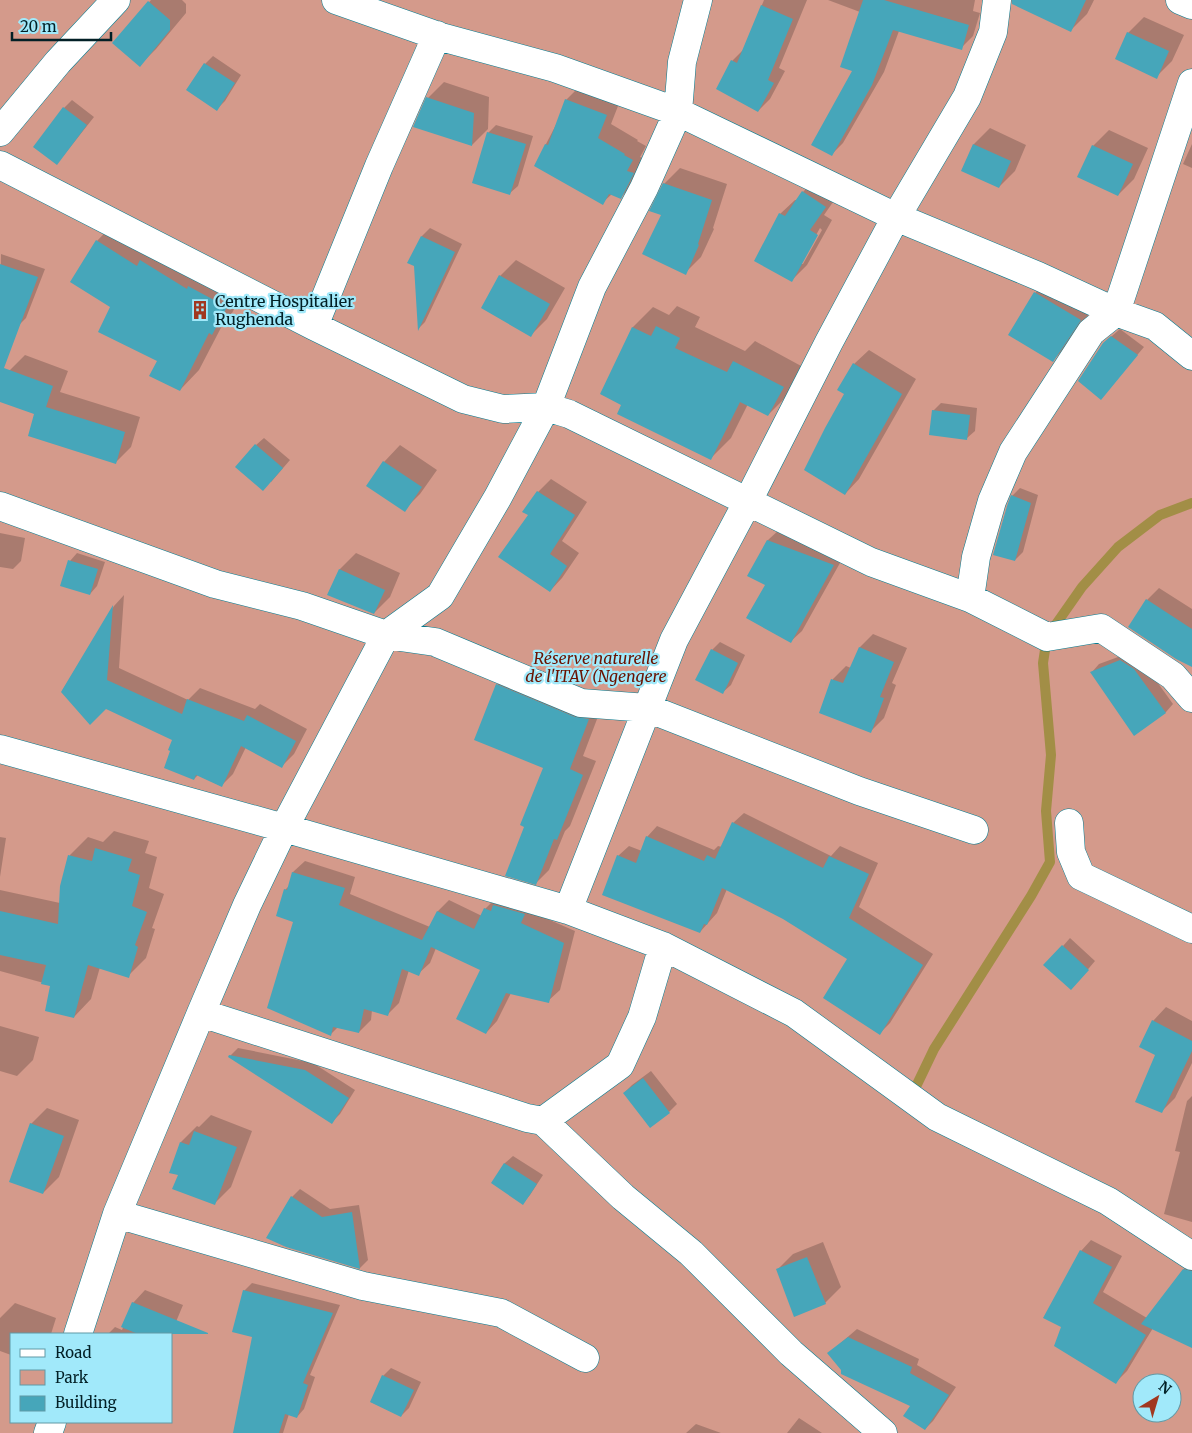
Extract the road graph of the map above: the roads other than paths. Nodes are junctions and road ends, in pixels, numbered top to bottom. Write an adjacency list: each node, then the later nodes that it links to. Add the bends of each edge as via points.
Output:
1 (116, 0): 10 (street, via 58,62)
2 (336, 0): 7 (street)
3 (698, 0): 9 (street, via 682,62)
4 (997, 0): 12 (street, via 993,32 967,98)
5 (1180, 0): 6 (street)
6 (1192, 5)
7 (437, 35): 9 (street, via 555,68); 14 (street)
8 (1192, 83): 13 (street)
9 (678, 112): 12 (street); 16 (street, via 644,188 592,287)
10 (0, 132)
11 (0, 165): 14 (street)
12 (896, 217): 13 (street); 17 (street)
13 (1116, 312): 15 (street, via 1155,326); 19 (street, via 1090,332 1013,452 992,501 976,557)
14 (314, 326): 16 (street, via 463,399 503,409)
15 (1192, 356)
16 (546, 408): 17 (street, via 569,414); 20 (street, via 440,596)
17 (748, 501): 19 (street, via 870,562); 22 (street, via 674,640)
18 (0, 506): 20 (street, via 215,584 302,606)
19 (970, 598): 21 (street, via 1047,637 1100,628 1172,676)
20 (386, 635): 22 (street, via 435,642 581,703); 25 (street)
21 (1192, 698)
22 (648, 708): 26 (street, via 859,791); 27 (street)
23 (0, 749): 25 (street)
24 (1069, 823): 28 (street, via 1071,852 1081,876)
25 (284, 828): 27 (street); 30 (street)
26 (974, 830)
27 (568, 910): 29 (street)
28 (1192, 929)
29 (663, 946): 31 (street, via 642,1018 620,1064); 33 (street, via 794,1013 938,1117 1108,1200)
30 (200, 1013): 31 (street); 32 (street)
31 (543, 1121): 36 (street, via 623,1198 691,1253 791,1353)
32 (117, 1214): 34 (street); 35 (street, via 363,1286 501,1313)
33 (1192, 1256)
34 (78, 1333)
35 (585, 1358)
36 (883, 1433)

